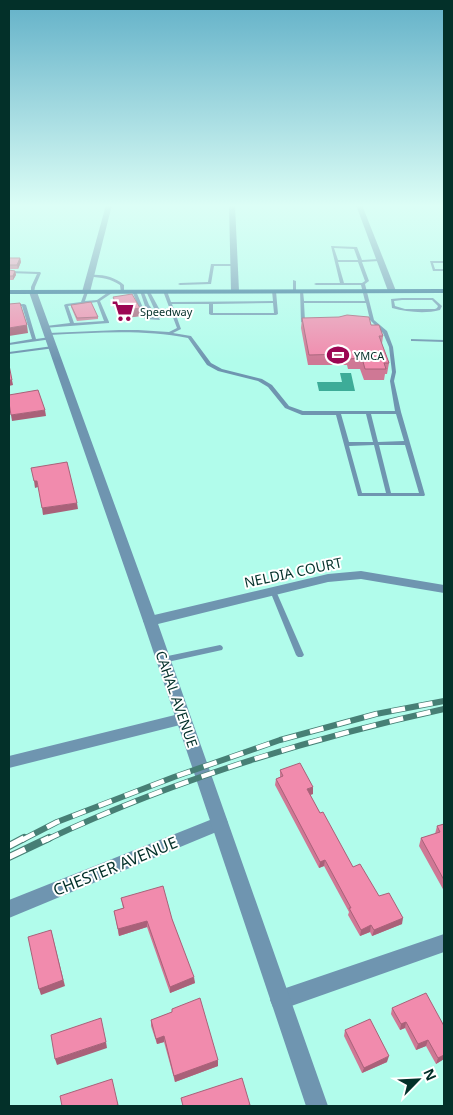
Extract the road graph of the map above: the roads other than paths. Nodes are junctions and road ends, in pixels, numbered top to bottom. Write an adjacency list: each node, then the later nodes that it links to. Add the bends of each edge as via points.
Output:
1 (95, 257): 13 (street)
2 (234, 257): 10 (street)
3 (335, 257): 7 (lane)
4 (359, 257): 8 (lane)
5 (378, 257): 6 (street)
6 (379, 260): 8 (lane); 32 (street)
7 (336, 261): 8 (lane); 17 (lane)
8 (360, 261): 20 (lane, via 367,281)
9 (444, 262): 11 (lane, via 431,262 434,270)
10 (234, 265): 18 (lane, via 212,266); 23 (street)
11 (444, 270)
12 (9, 272): 28 (lane, via 39,272)
13 (90, 276): 29 (street); 31 (lane, via 113,279 122,285)
14 (294, 281): 25 (lane)
15 (180, 284): 18 (lane)
16 (316, 284): 19 (lane)
17 (342, 284): 19 (lane); 20 (lane)
18 (210, 287): 22 (main road); 23 (main road)
19 (331, 288): 20 (main road); 25 (main road)
20 (364, 288): 32 (main road); 37 (lane)
21 (142, 291): 22 (main road); 31 (main road); 46 (lane, via 147,309); 46 (lane, via 160,314); 46 (lane, via 141,308 147,318 154,320)
22 (165, 291): 39 (lane)
23 (235, 291): 24 (main road)
24 (274, 291): 25 (main road); 35 (lane)
25 (298, 291): 36 (lane)
26 (444, 291): 33 (main road)
27 (9, 292): 28 (main road)
28 (33, 292): 29 (main road); 54 (street, CAHAL AVENUE)
29 (86, 292): 30 (main road); 38 (lane)
30 (111, 292): 31 (main road); 34 (lane)
31 (122, 292)
32 (393, 295): 33 (main road); 33 (lane, via 393,307 398,309 439,309)
33 (432, 295)
34 (98, 301): 38 (lane); 42 (lane)
35 (275, 302): 40 (lane); 40 (lane, via 276,314 211,314)
36 (302, 302): 37 (lane); 51 (lane, via 303,322)
37 (368, 302): 48 (lane)
38 (83, 303): 50 (lane, via 66,305 73,317)
39 (169, 303): 40 (lane); 52 (lane, via 179,329)
40 (211, 303)
41 (9, 306): 55 (lane, via 24,304)
42 (101, 307): 43 (lane); 44 (lane)
43 (93, 308)
44 (103, 313): 45 (lane); 49 (lane)
45 (96, 314)
46 (158, 317)
47 (365, 321): 48 (lane)
48 (373, 321): 61 (lane, via 384,332 391,347 392,381)
49 (107, 322): 50 (lane); 53 (lane)
50 (72, 324): 54 (lane)
51 (310, 325)
52 (171, 332): 53 (lane); 62 (lane, via 189,337 209,364 220,370 260,380 270,386 287,407 302,414)
53 (111, 333): 54 (lane)
54 (50, 337): 55 (lane); 59 (lane); 69 (street, CAHAL AVENUE)
55 (34, 340): 58 (lane)
56 (413, 340): 57 (lane)
57 (444, 341)
58 (9, 344)
59 (9, 353)
60 (368, 412): 61 (lane); 62 (lane); 63 (lane)
61 (398, 412): 64 (lane)
62 (338, 413): 65 (lane)
63 (376, 443): 64 (lane); 65 (lane); 66 (lane)
64 (406, 443): 66 (lane, via 422,494)
65 (346, 444): 66 (lane, via 360,495)
66 (389, 495)
67 (444, 589): 68 (street, NELDIA COURT, via 362,575 328,578)
68 (273, 591): 69 (street, NELDIA COURT); 71 (lane)
69 (150, 621): 72 (street, CAHAL AVENUE)
70 (220, 648): 72 (lane)
71 (300, 655)
72 (163, 660): 73 (street, CAHAL AVENUE)
73 (183, 719): 74 (street); 75 (street, CAHAL AVENUE)
74 (9, 762)
75 (220, 823): 76 (street, CHESTER AVENUE); 78 (street, CAHAL AVENUE)
76 (9, 909)
77 (444, 943): 78 (street)
78 (280, 1000): 79 (street, CAHAL AVENUE)
79 (317, 1106)

